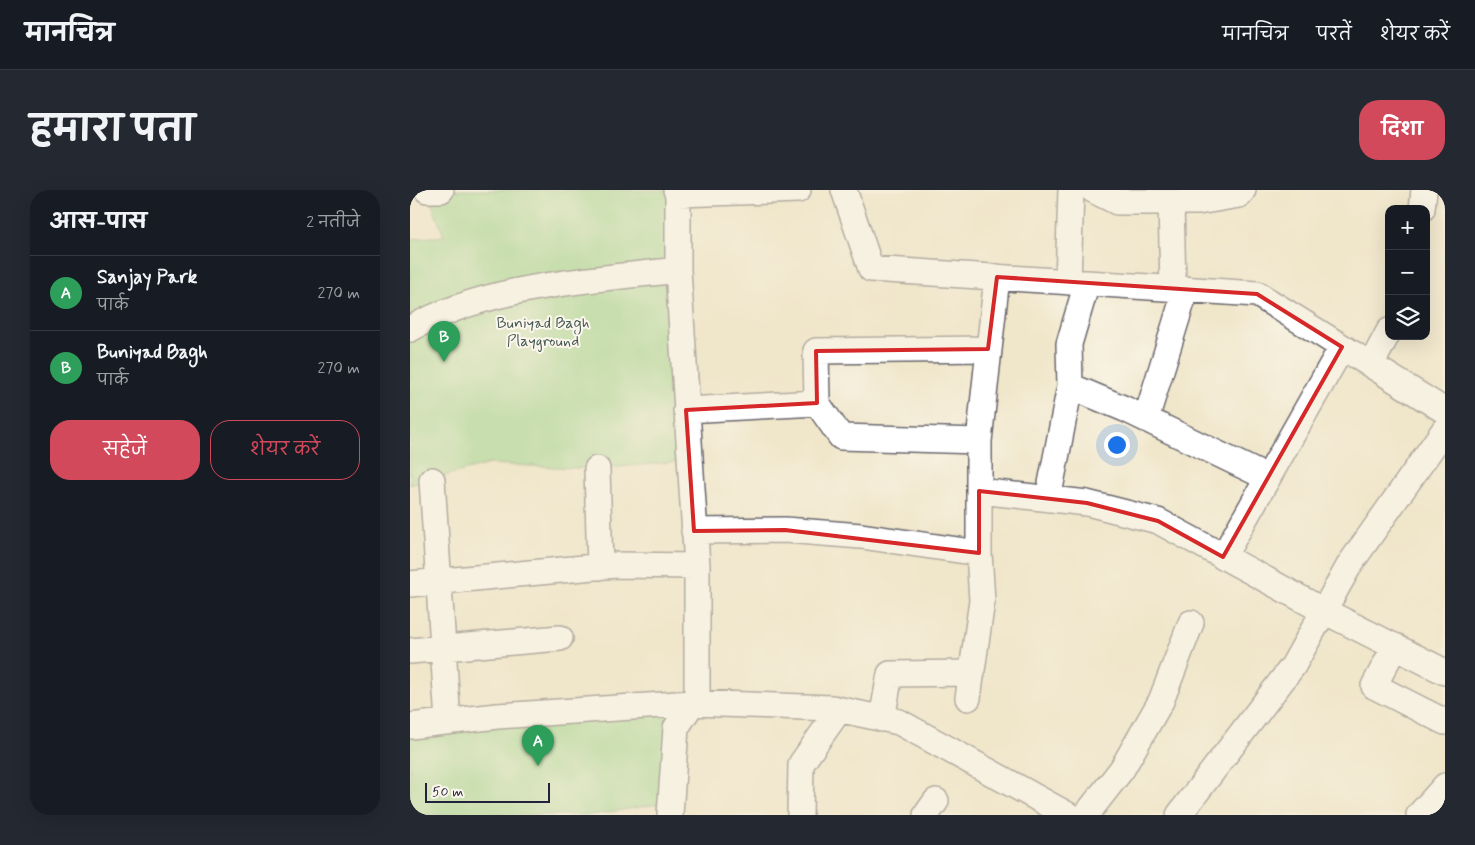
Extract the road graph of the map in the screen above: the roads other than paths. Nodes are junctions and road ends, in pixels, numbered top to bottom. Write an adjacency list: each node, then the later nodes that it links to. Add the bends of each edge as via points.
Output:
1 (427, 190): 2 (street)
2 (441, 190)
3 (798, 190): 9 (street)
4 (844, 190): 14 (street, via 871,269)
5 (1071, 190): 15 (street)
6 (1093, 190): 10 (street, via 1117,202)
7 (1243, 190): 11 (street, via 1239,195)
8 (1424, 190): 12 (street)
9 (677, 192): 13 (street)
10 (1130, 196): 11 (street)
11 (1171, 202): 16 (street)
12 (1422, 205)
13 (678, 270): 17 (street, via 518,292 466,304); 24 (street)
14 (997, 277): 15 (street); 20 (street)
15 (1077, 282): 16 (street); 22 (street, via 1069,344)
16 (1179, 289): 19 (street, via 1257,294); 26 (street)
17 (410, 330)
18 (1385, 339): 21 (street)
19 (1342, 347): 21 (street); 30 (street)
20 (988, 349): 23 (street, via 816,352); 28 (street)
21 (1371, 365): 25 (street)
22 (1070, 386): 26 (street); 33 (street)
23 (817, 403): 24 (street); 28 (street, via 841,438)
24 (686, 410): 34 (street)
25 (1445, 412)
26 (1146, 419): 30 (street)
27 (1445, 429): 41 (street, via 1350,564)
28 (979, 441): 32 (street)
29 (597, 469): 38 (street)
30 (1268, 478): 36 (street)
31 (432, 480): 39 (street)
32 (979, 491): 33 (street); 35 (street)
33 (1048, 499): 36 (street, via 1087,503 1158,522)
34 (694, 531): 35 (street, via 786,530 861,536); 37 (street)
35 (979, 553): 48 (street, via 982,601)
36 (1223, 557): 41 (street)
37 (697, 566): 38 (street); 50 (street, via 697,696)
38 (600, 567): 39 (street)
39 (439, 582): 40 (street); 45 (street)
40 (410, 584)
41 (1324, 611): 44 (street); 61 (street, via 1293,666)
42 (1191, 623): 60 (street, via 1160,701 1122,769)
43 (560, 638): 45 (street)
44 (1395, 646): 47 (street); 54 (street, via 1374,686)
45 (443, 648): 46 (street); 53 (street)
46 (410, 651)
47 (1445, 672)
48 (972, 673): 49 (street); 52 (street, via 890,674)
49 (968, 698)
50 (692, 703): 51 (street); 53 (street); 57 (street, via 676,728)
51 (839, 710): 52 (street); 58 (street, via 801,764)
52 (882, 719): 59 (street, via 899,722)
53 (448, 722): 55 (street)
54 (1445, 722)
55 (410, 726)
56 (1445, 786): 62 (street)
57 (670, 815)
58 (800, 815)
59 (1068, 815)
60 (1086, 815)
61 (1178, 815)
62 (1419, 815)

